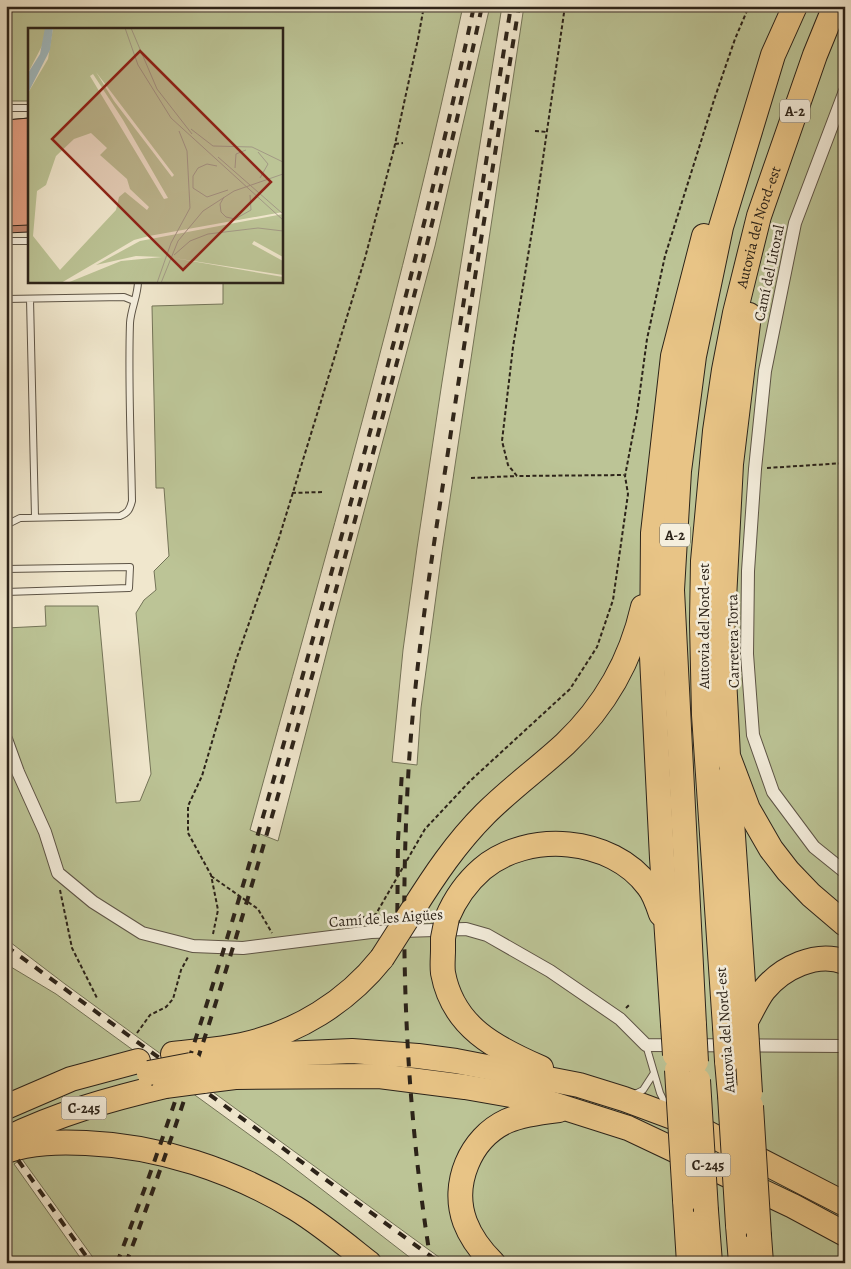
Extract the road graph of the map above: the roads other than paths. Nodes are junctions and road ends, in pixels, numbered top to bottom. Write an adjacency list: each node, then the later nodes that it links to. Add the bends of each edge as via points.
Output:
1 (795, 6): 3 (highway, Autovia del Nord-est / A-2)
2 (835, 6): 7 (highway, Autovia del Nord-est / A-2)
3 (773, 55): 18 (highway, via 714,196 673,356 653,533); 26 (highway, Autovia del Nord-est / A-2, via 721,227 694,356 679,471 672,590)
4 (845, 91): 14 (street, Camí del Litoral, via 795,223 765,371)
5 (6, 108): 6 (lane)
6 (28, 108)
7 (759, 216): 21 (highway, via 731,464 722,638); 27 (highway, Autovia del Nord-est / A-2, via 724,370 715,431 702,622 704,715)
8 (6, 241): 9 (lane)
9 (28, 241)
10 (138, 282): 13 (lane)
11 (6, 299): 12 (lane)
12 (30, 299): 13 (lane, via 124,297); 15 (lane)
13 (134, 301): 15 (lane, via 130,338 130,508 120,516)
14 (755, 469): 22 (street, Carretera Torta, via 748,572 747,654 753,736 773,792 814,847)
15 (35, 517): 16 (lane, via 20,518)
16 (6, 525)
17 (6, 569): 19 (lane, via 130,567 128,588)
18 (652, 574): 23 (highway, via 652,667); 30 (highway, bridge, via 631,650 600,704 566,744 469,830 445,860 382,958 365,977 346,995 294,1027)
19 (6, 592)
20 (6, 739): 28 (street, Camí de les Aigües, via 45,832 58,873 93,902 142,933 193,946 243,948 371,932 466,929 487,935 550,971 617,1016)
21 (728, 756): 24 (highway, via 748,809 771,849 811,895); 27 (highway)
22 (845, 872)
23 (666, 924): 26 (highway); 33 (highway, bridge, via 649,886 632,870 614,857 567,844 522,849 501,857 483,868 454,903 443,938 443,972 458,1012 470,1026 498,1047)
24 (845, 924)
25 (845, 962): 27 (highway, via 817,959 787,969 763,991)
26 (684, 1024): 31 (highway, Autovia del Nord-est / A-2, bridge)
27 (739, 1025): 34 (highway, bridge); 34 (highway, Autovia del Nord-est / A-2, bridge, via 727,1061)
28 (646, 1045): 29 (street); 31 (lane)
29 (845, 1046)
30 (189, 1067): 32 (highway, C-245, bridge); 32 (highway); 33 (highway, C-245, via 236,1058 352,1051 456,1061); 37 (highway, C-245, via 235,1077 379,1076 540,1100)
31 (680, 1068): 35 (lane); 38 (lane, via 660,1094); 45 (highway, Autovia del Nord-est / A-2, bridge)
32 (151, 1073): 36 (highway, via 72,1079); 39 (highway, C-245, via 111,1082); 40 (highway, C-245, via 116,1098 42,1122)
33 (579, 1085): 35 (highway, C-245)
34 (744, 1098): 52 (highway, Autovia del Nord-est / A-2, bridge, via 738,1225); 53 (highway, bridge)
35 (624, 1099): 38 (highway, C-245)
36 (6, 1107)
37 (567, 1110): 46 (highway, C-245, via 628,1128 660,1142); 48 (highway, via 525,1115 505,1122 485,1136 469,1159 460,1186 462,1213 471,1234)
38 (673, 1118): 42 (highway, C-245)
39 (6, 1121)
40 (6, 1139)
41 (6, 1151): 47 (highway, via 32,1144 99,1144 145,1150 196,1163 280,1200 313,1220)
42 (817, 1189): 43 (highway); 44 (highway, C-245)
43 (845, 1191)
44 (845, 1204)
45 (693, 1211): 49 (highway); 50 (highway); 51 (highway, Autovia del Nord-est / A-2)
46 (845, 1234)
47 (369, 1263)
48 (493, 1263)
49 (671, 1263)
50 (689, 1263)
51 (710, 1263)
52 (741, 1263)
53 (761, 1263)

